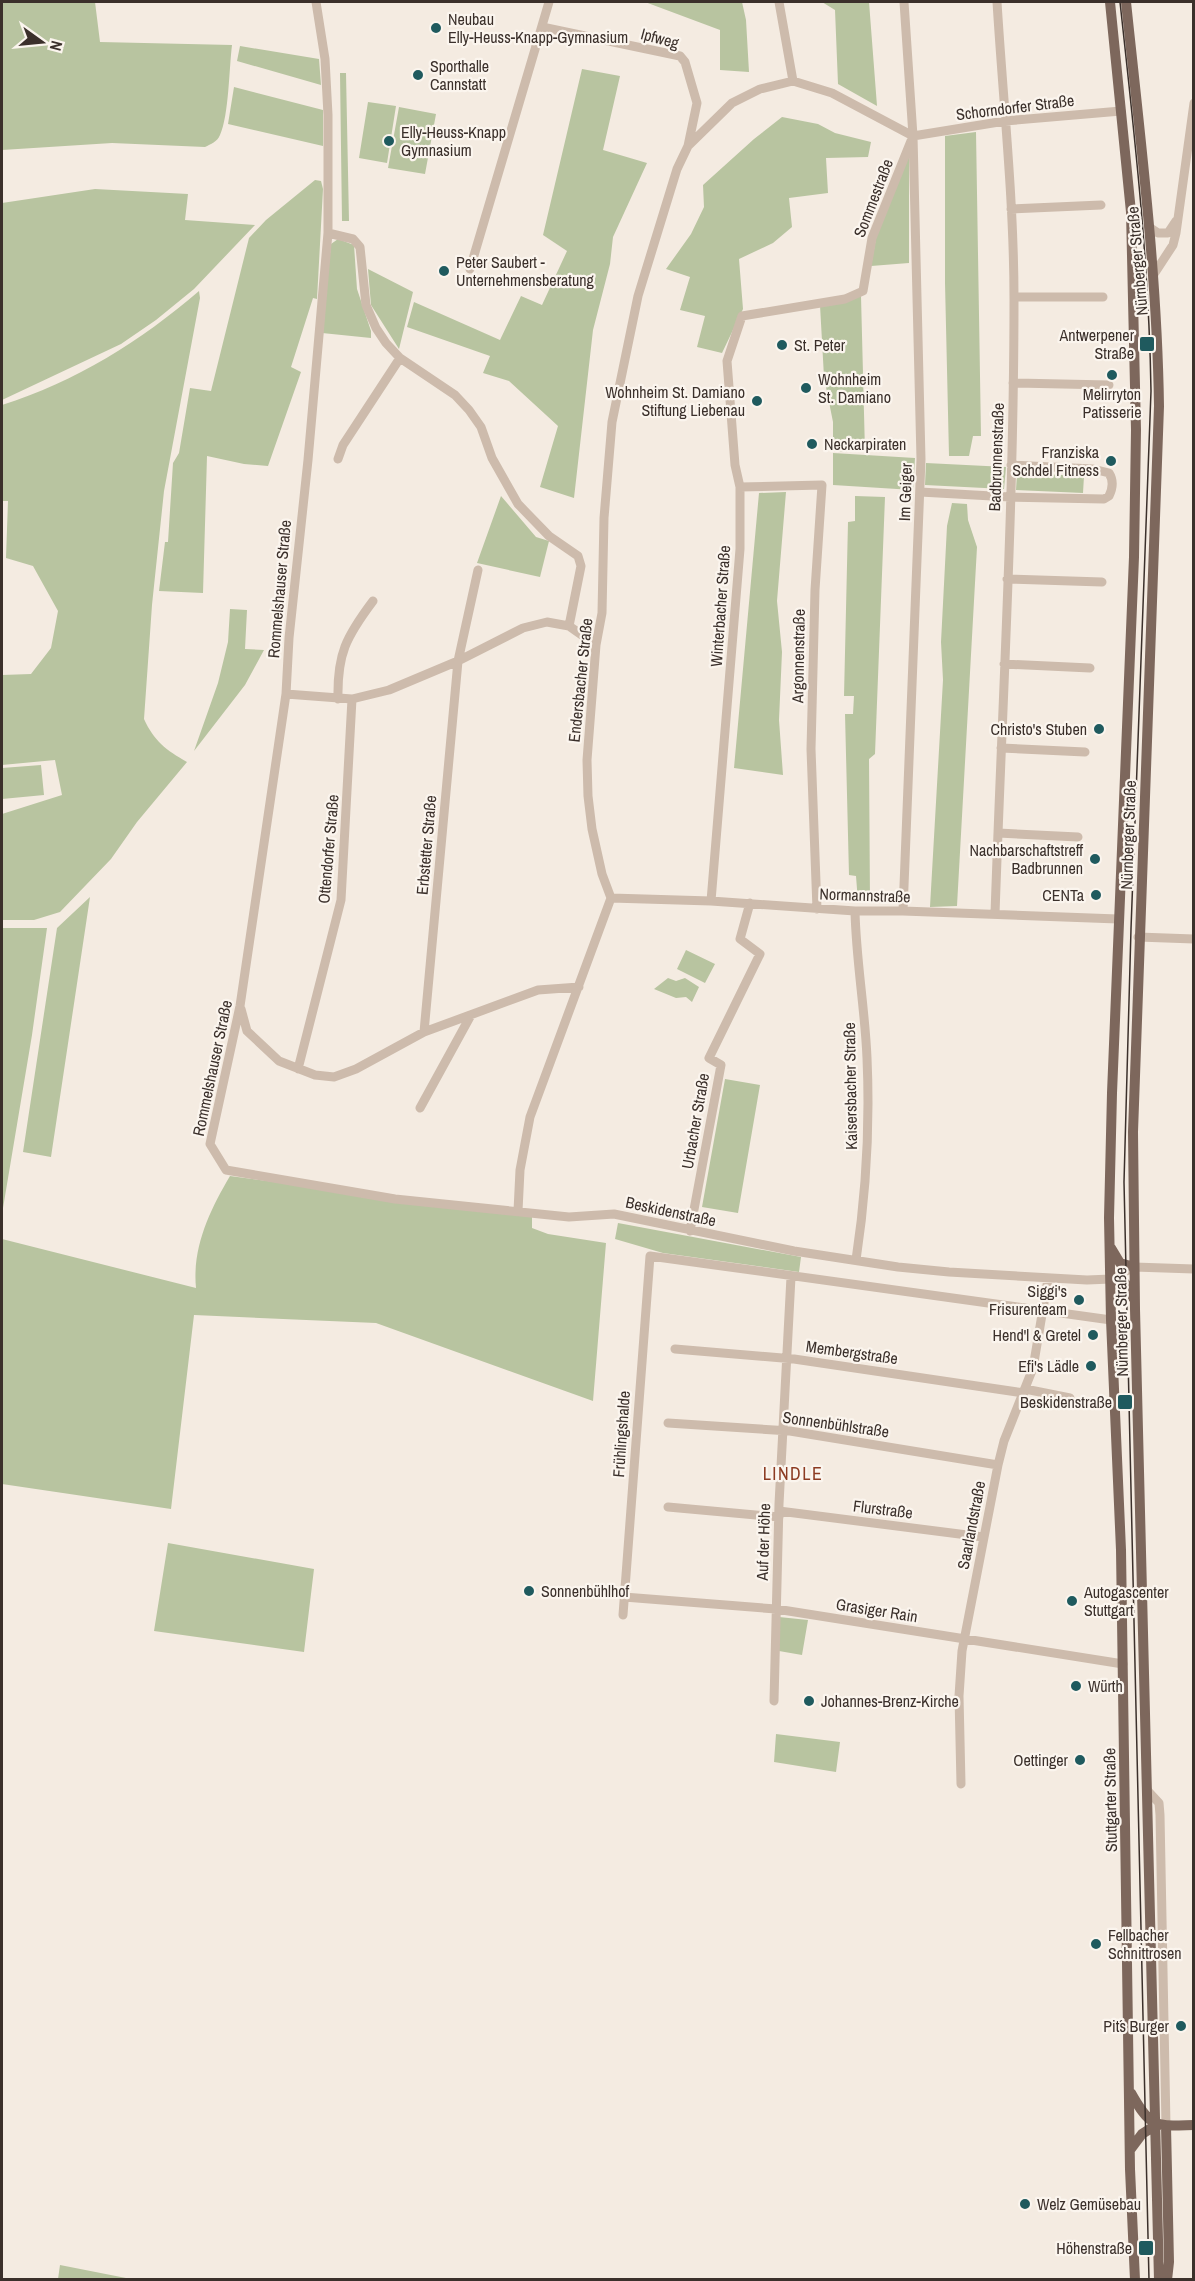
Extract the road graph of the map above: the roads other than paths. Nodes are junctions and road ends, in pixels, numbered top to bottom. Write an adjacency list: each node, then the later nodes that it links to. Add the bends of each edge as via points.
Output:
1 (316, 2): 19 (street, Rommelshauser Straße, via 327,92)
2 (549, 2): 8 (street)
3 (778, 2): 9 (street)
4 (904, 2): 13 (street, Im Geiger)
5 (997, 2): 12 (street, Badbrunnenstraße)
6 (1110, 2): 11 (main road, Nürnberger Straße)
7 (1126, 2): 18 (main road, Nürnberger Straße)
8 (542, 27): 14 (street, Ipfweg, via 680,56 697,102); 20 (street)
9 (793, 81): 13 (street, via 832,93); 14 (street, via 760,89 732,104)
10 (1194, 103): 17 (street)
11 (1121, 111): 12 (street, Schorndorfer Straße); 56 (main road, Nürnberger Straße, via 1131,212 1136,430)
12 (1005, 121): 13 (street, Schorndorfer Straße); 16 (street, Badbrunnenstraße)
13 (913, 136): 24 (street, Sommestraße, via 872,238 863,291 845,299); 31 (street, Im Geiger)
14 (688, 146): 38 (street, Endersbacher Straße, via 654,241 624,353 612,422 602,613)
15 (1101, 205): 16 (street)
16 (1011, 209): 22 (street, Badbrunnenstraße)
17 (1177, 219): 18 (street, via 1168,233 1158,233); 21 (street, via 1173,245)
18 (1149, 227): 21 (main road, Nürnberger Straße)
19 (328, 233): 25 (street, via 353,239 360,247 366,304 376,328); 42 (street, Rommelshauser Straße)
20 (470, 268)
21 (1154, 274): 57 (main road, Nürnberger Straße, via 1159,406)
22 (1014, 297): 23 (street); 26 (street, Badbrunnenstraße)
23 (1103, 297)
24 (742, 316): 30 (street, Winterbacher Straße, via 727,361)
25 (400, 358): 28 (street, via 343,445); 37 (street, via 455,395 469,410 518,504 549,536 578,556 581,566)
26 (1013, 383): 27 (street); 29 (street, Badbrunnenstraße)
27 (1109, 385)
28 (338, 459)
29 (1011, 465): 32 (street, Badbrunnenstraße); 32 (street, via 1094,469 1109,473 1113,483 1109,496 1104,498)
30 (740, 488): 50 (street, Winterbacher Straße, via 740,549); 52 (street, Argonnenstraße, via 822,485 815,590 812,749)
31 (920, 492): 32 (street); 54 (street, Im Geiger)
32 (1010, 497): 34 (street, Badbrunnenstraße)
33 (478, 570): 39 (street, Erbstetter Straße)
34 (1007, 579): 35 (street); 40 (street, Badbrunnenstraße)
35 (1102, 582)
36 (373, 601): 43 (street, via 343,649 337,674)
37 (569, 626): 38 (street); 39 (street, via 547,622 523,628)
38 (596, 645): 49 (street, Endersbacher Straße, via 588,796 591,829)
39 (458, 661): 44 (street, via 389,690); 62 (street, Erbstetter Straße)
40 (1004, 664): 41 (street); 45 (street, Badbrunnenstraße)
41 (1090, 669)
42 (286, 694): 43 (street); 60 (street, Rommelshauser Straße)
43 (338, 699): 44 (street)
44 (352, 699): 63 (street, Ottendorfer Straße, via 341,900)
45 (1001, 748): 46 (street); 47 (street, Badbrunnenstraße)
46 (1085, 752)
47 (998, 833): 48 (street); 55 (street, Badbrunnenstraße)
48 (1078, 837)
49 (611, 898): 50 (street, Normannstraße); 59 (street)
50 (711, 901): 51 (street, Normannstraße)
51 (750, 903): 52 (street, Normannstraße); 67 (street, Urbacher Straße, via 740,939 760,954 709,1059 721,1065)
52 (817, 909): 53 (street, Normannstraße)
53 (855, 911): 54 (street, Normannstraße); 69 (street, Kaisersbacher Straße, via 868,1100)
54 (903, 911): 55 (street, Normannstraße)
55 (995, 914): 56 (street, Normannstraße)
56 (1118, 919): 68 (main road, Nürnberger Straße)
57 (1138, 936): 58 (street); 70 (main road, Nürnberger Straße)
58 (1194, 939)
59 (579, 987): 61 (street, via 538,990); 66 (street, via 530,1117 520,1170)
60 (240, 1006): 63 (street, via 247,1031 279,1061); 65 (street, Rommelshauser Straße, via 210,1144)
61 (471, 1015): 62 (street); 64 (street)
62 (424, 1032): 63 (street, via 334,1077)
63 (298, 1069)
64 (420, 1108)
65 (226, 1170): 66 (street, Beskidenstraße, via 395,1199)
66 (518, 1211): 67 (street, Beskidenstraße, via 569,1217 614,1214)
67 (690, 1231): 69 (street, Beskidenstraße)
68 (1110, 1244): 70 (main road, via 1120,1263); 74 (main road, Nürnberger Straße)
69 (856, 1260): 73 (street, Beskidenstraße)
70 (1134, 1267): 71 (street); 74 (street); 75 (main road, Nürnberger Straße)
71 (1194, 1269)
72 (790, 1277): 76 (street); 79 (street, Auf der Höhe); 88 (street, Frühlingshalde, via 650,1256)
73 (1047, 1279): 74 (street, Beskidenstraße); 76 (street, Saarlandstraße)
74 (1111, 1279): 75 (main road, via 1125,1283); 77 (main road, Nürnberger Straße)
75 (1135, 1302): 96 (main road, Nürnberger Straße, via 1147,1790)
76 (1043, 1310): 77 (street); 80 (street, Saarlandstraße)
77 (1111, 1320): 92 (main road, Stuttgarter Straße)
78 (675, 1349): 79 (street, Membergstraße)
79 (786, 1358): 80 (street, Membergstraße); 83 (street, Auf der Höhe)
80 (1024, 1391): 81 (street, Membergstraße); 84 (street, Saarlandstraße)
81 (1070, 1398)
82 (668, 1423): 83 (street, Sonnenbühlstraße)
83 (782, 1431): 84 (street, Sonnenbühlstraße); 86 (street, Auf der Höhe)
84 (998, 1465): 87 (street, Saarlandstraße)
85 (668, 1507): 86 (street, Flurstraße)
86 (779, 1514): 87 (street, Flurstraße); 89 (street, Auf der Höhe)
87 (983, 1537): 91 (street, Saarlandstraße)
88 (624, 1597): 89 (street, Grasiger Rain); 90 (street, Frühlingshalde)
89 (776, 1609): 91 (street, Grasiger Rain); 93 (street, Auf der Höhe)
90 (623, 1615)
91 (964, 1640): 92 (street, Grasiger Rain); 94 (street, Saarlandstraße, via 958,1696)
92 (1123, 1664): 95 (main road, Stuttgarter Straße)
93 (774, 1701)
94 (961, 1784)
95 (1130, 2090): 96 (main road, via 1142,2113); 98 (main road, Stuttgarter Straße)
96 (1161, 2125): 97 (main road); 98 (main road, via 1142,2134); 100 (main road); 101 (main road)
97 (1194, 2125)
98 (1130, 2150): 99 (main road, Stuttgarter Straße)
99 (1135, 2280)
100 (1160, 2280)
101 (1168, 2280)

